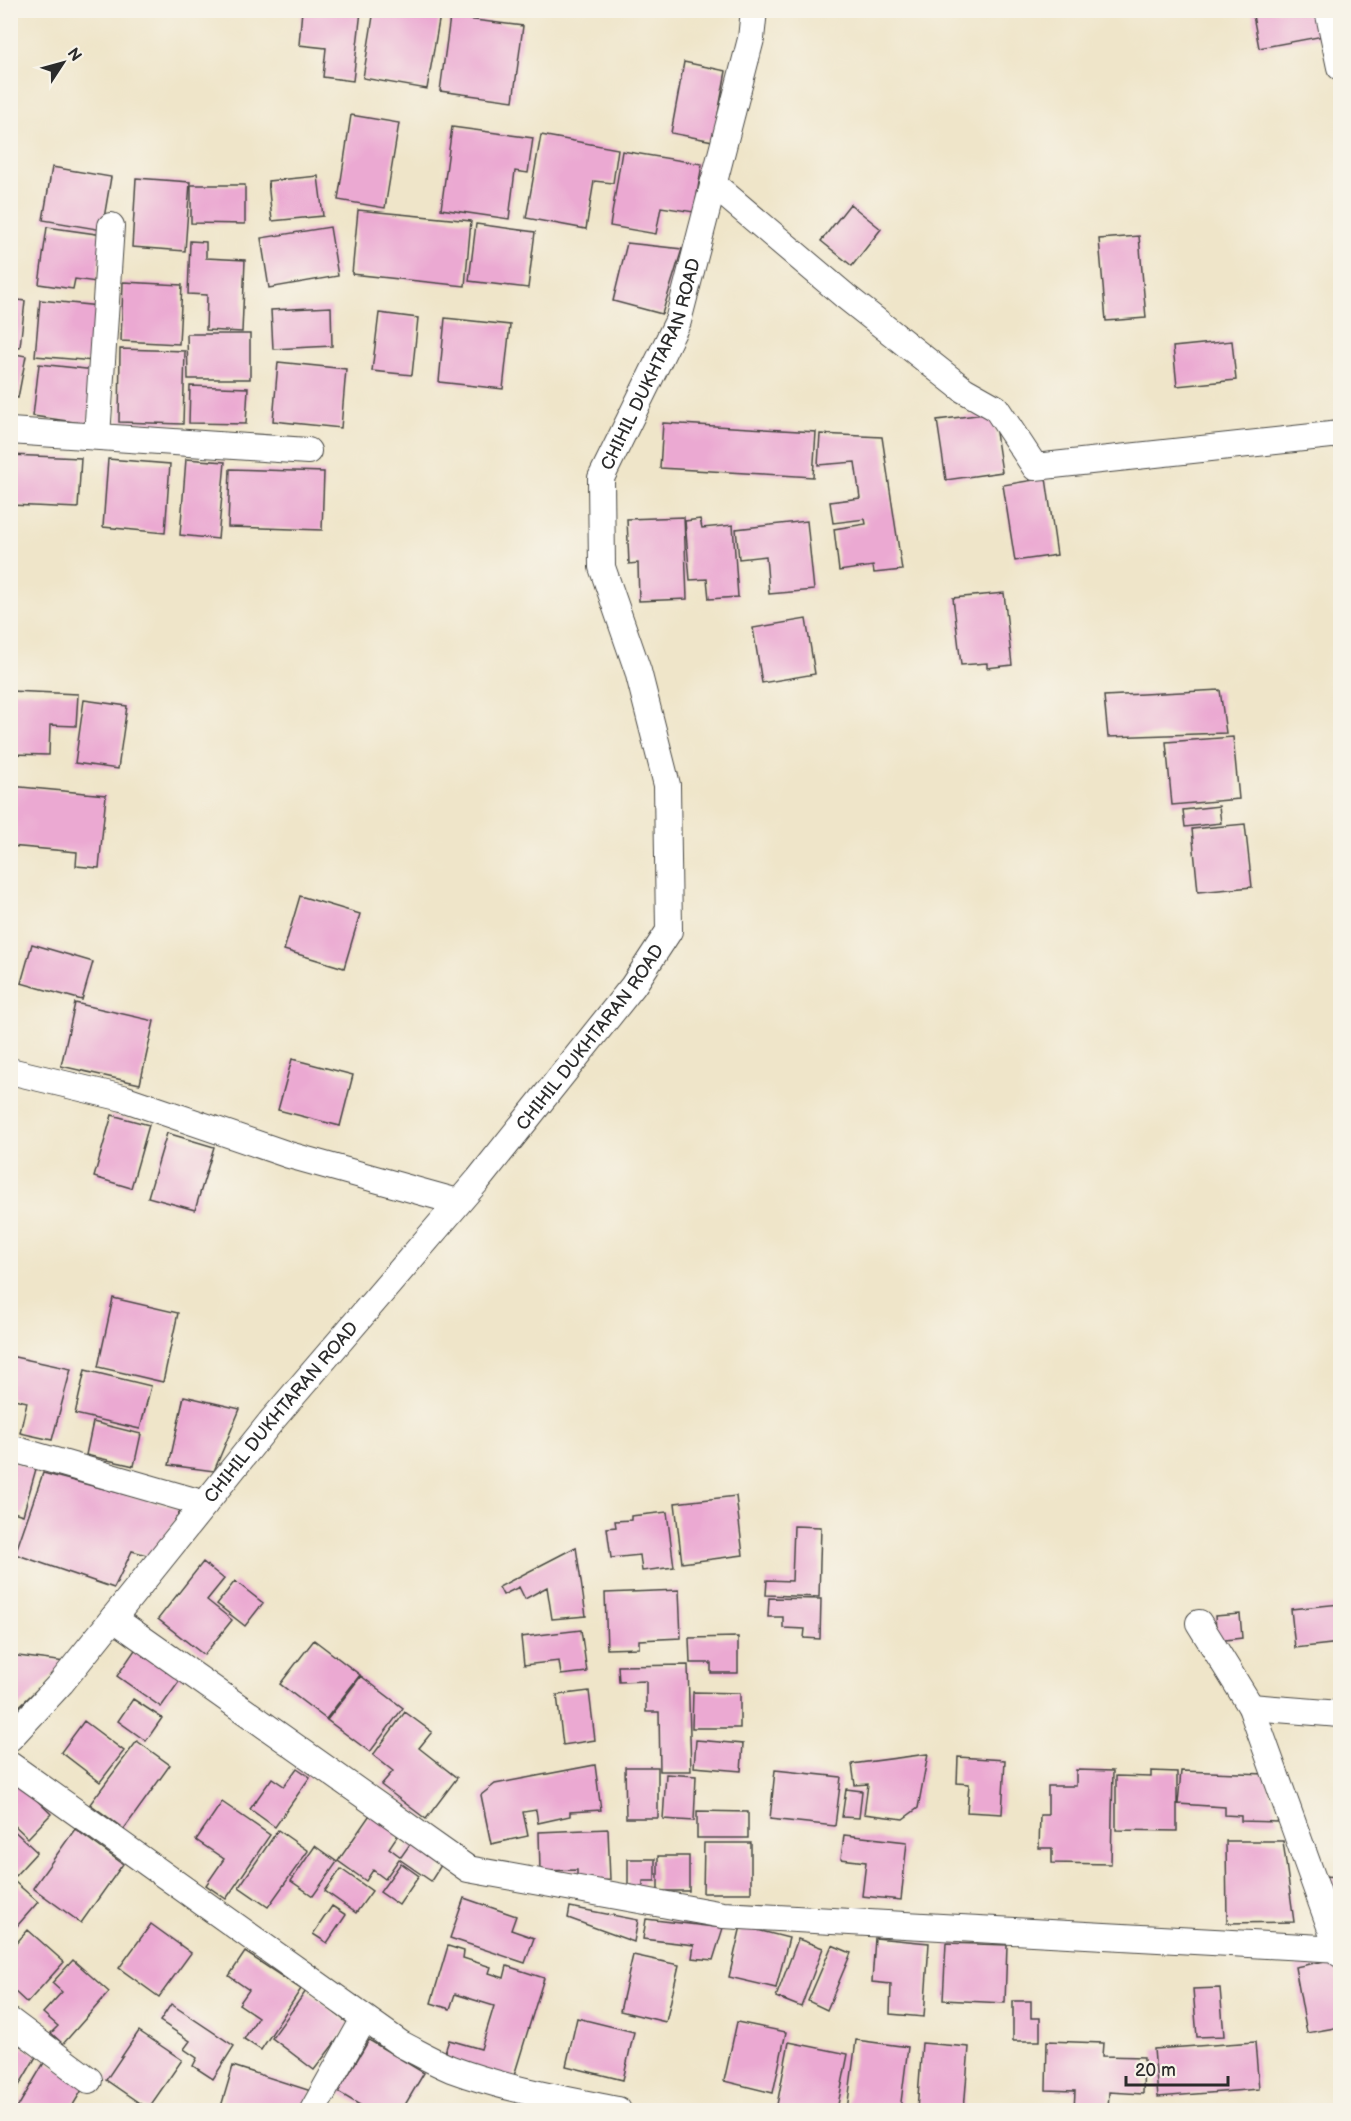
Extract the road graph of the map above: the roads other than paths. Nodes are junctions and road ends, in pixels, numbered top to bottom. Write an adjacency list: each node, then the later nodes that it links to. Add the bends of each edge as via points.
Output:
1 (754, 10): 4 (street, CHIHIL DUKHTARAN ROAD, via 751,39)
2 (1328, 10): 3 (street)
3 (1341, 67)
4 (713, 184): 7 (street, via 964,390 996,408 1035,467); 11 (street, CHIHIL DUKHTARAN ROAD, via 678,321 601,478 602,567 638,671 667,786 669,931 633,986)
5 (111, 226): 8 (street)
6 (10, 431): 8 (street)
7 (1341, 434)
8 (97, 436): 9 (street)
9 (308, 451)
10 (10, 1071): 11 (street, via 123,1098 289,1155)
11 (458, 1202): 13 (street, CHIHIL DUKHTARAN ROAD)
12 (10, 1448): 13 (street)
13 (205, 1504): 14 (street, CHIHIL DUKHTARAN ROAD)
14 (113, 1618): 18 (street, CHIHIL DUKHTARAN ROAD); 20 (street, via 468,1869 723,1915)
15 (1199, 1623): 16 (street)
16 (1251, 1707): 17 (street); 20 (street)
17 (1341, 1714)
18 (10, 1738)
19 (10, 1765): 21 (street)
20 (1339, 1950)
21 (364, 2019): 24 (street); 25 (street, via 401,2044 449,2068 515,2088)
22 (10, 2021): 23 (street)
23 (89, 2080)
24 (313, 2110)
25 (618, 2110)

